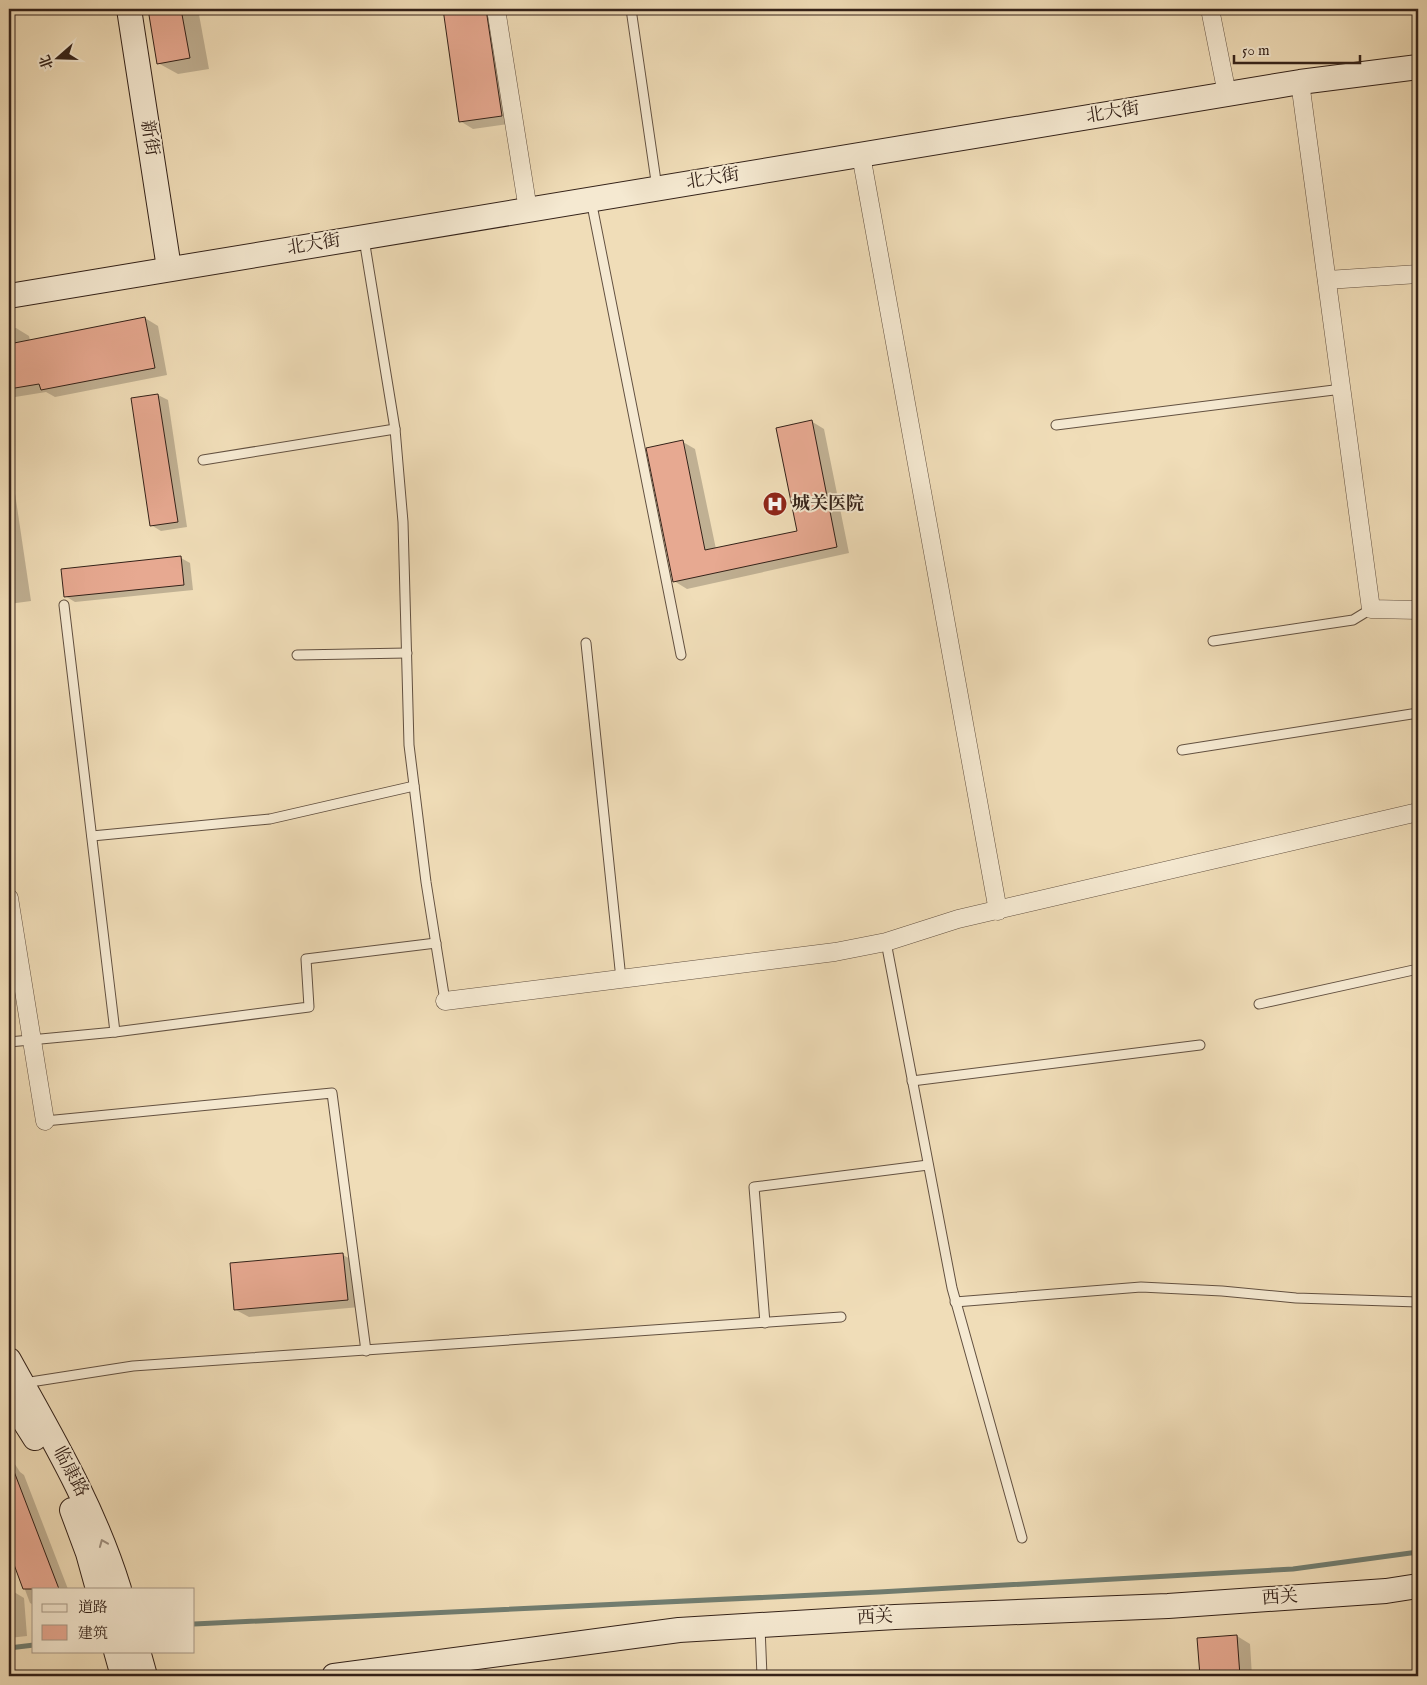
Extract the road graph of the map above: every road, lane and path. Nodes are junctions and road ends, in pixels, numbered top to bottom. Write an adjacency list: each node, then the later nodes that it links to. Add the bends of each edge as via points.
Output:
1 (129, 9): 13 (main road, 新街)
2 (496, 9): 11 (street)
3 (632, 9): 9 (lane)
4 (1210, 9): 7 (street)
5 (1418, 66): 6 (main road, 北大街)
6 (1300, 82): 7 (main road, 北大街); 15 (street)
7 (1227, 94): 8 (main road, 北大街)
8 (861, 155): 9 (main road, 北大街); 35 (street)
9 (657, 188): 10 (main road, 北大街)
10 (591, 200): 11 (main road, 北大街); 28 (lane)
11 (528, 210): 12 (main road, 北大街)
12 (364, 237): 13 (main road, 北大街); 19 (lane)
13 (169, 268): 16 (main road, 北大街)
14 (1418, 274): 15 (street)
15 (1327, 280): 17 (street)
16 (9, 296)
17 (1342, 389): 18 (lane); 22 (street)
18 (1056, 425)
19 (395, 429): 20 (lane); 26 (lane, via 403,522)
20 (203, 460)
21 (64, 605): 33 (lane)
22 (1371, 609): 23 (street); 24 (lane, via 1353,620)
23 (1418, 610)
24 (1213, 641)
25 (586, 643): 40 (lane)
26 (407, 653): 27 (lane); 31 (lane, via 409,745)
27 (297, 655)
28 (681, 655)
29 (1418, 713): 30 (lane)
30 (1182, 750)
31 (414, 786): 33 (lane, via 270,819); 37 (lane)
32 (1418, 812): 35 (street)
33 (92, 836): 43 (lane)
34 (9, 898): 38 (street)
35 (998, 911): 36 (street, via 958,919)
36 (886, 942): 40 (street, via 835,952); 47 (lane)
37 (436, 943): 41 (lane); 43 (lane, via 306,959 309,1007)
38 (13, 948): 44 (street)
39 (1418, 969): 42 (lane)
40 (620, 979): 41 (street)
41 (445, 1001)
42 (1259, 1004)
43 (116, 1032): 44 (lane)
44 (32, 1039): 45 (lane); 48 (street)
45 (9, 1042)
46 (1200, 1045): 47 (lane)
47 (912, 1081): 49 (lane)
48 (45, 1121): 54 (lane, via 332,1093)
49 (928, 1165): 50 (lane); 53 (lane, via 754,1187)
50 (956, 1302): 51 (lane, via 1141,1287 1222,1290 1296,1298); 57 (lane)
51 (1418, 1302)
52 (841, 1318): 53 (lane)
53 (765, 1323): 54 (lane)
54 (366, 1351): 56 (lane, via 133,1366)
55 (9, 1360): 56 (main road, 临康路)
56 (15, 1391): 59 (main road, 临康路, via 65,1492); 60 (main road, 临康路, one-way to 56, via 83,1494)
57 (1022, 1538)
58 (1418, 1586): 61 (main road, 西关, via 1168,1606)
59 (98, 1588)
60 (119, 1588)
61 (759, 1625): 66 (main road, 西关, via 679,1630); 67 (lane)
62 (116, 1652): 64 (main road)
63 (138, 1652): 65 (main road)
64 (123, 1676)
65 (145, 1676)
66 (334, 1676)
67 (762, 1676)

